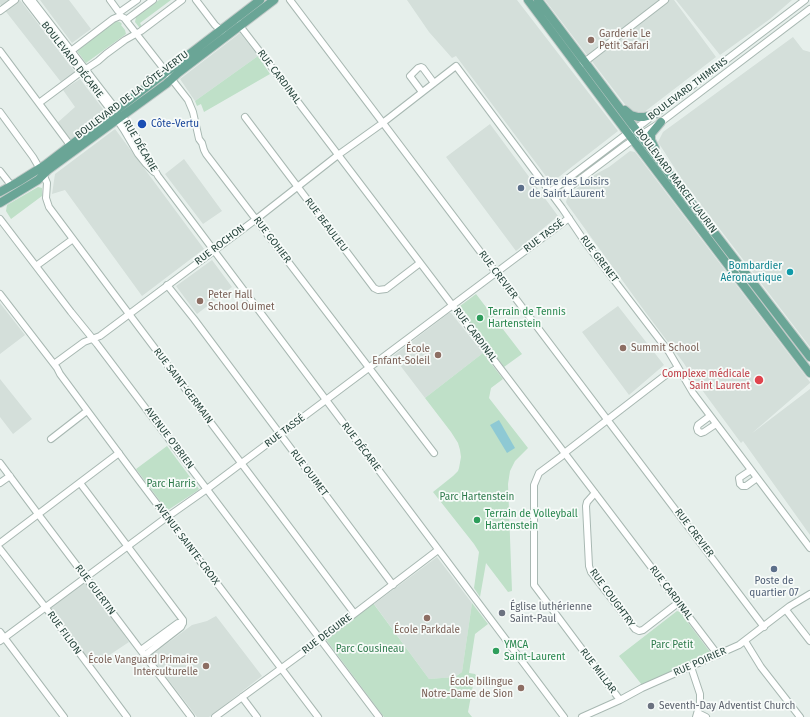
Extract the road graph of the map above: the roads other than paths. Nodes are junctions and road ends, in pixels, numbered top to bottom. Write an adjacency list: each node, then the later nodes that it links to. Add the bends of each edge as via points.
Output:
1 (15, 0): 17 (street)
2 (26, 0): 28 (street, BOULEVARD DÉCARIE)
3 (32, 0): 25 (street, BOULEVARD DÉCARIE)
4 (110, 0): 5 (street, via 119,11 123,11)
5 (137, 0)
6 (153, 0): 19 (street)
7 (182, 0): 22 (street)
8 (196, 0): 21 (street)
9 (259, 0): 18 (main road, BOULEVARD DE LA CÔTE-VERTU)
10 (274, 0): 20 (main road, BOULEVARD DE LA CÔTE-VERTU)
11 (290, 0): 38 (street, RUE CREVIER)
12 (528, 0): 26 (main road, BOULEVARD MARCEL-LAURIN)
13 (538, 0): 26 (main road, BOULEVARD MARCEL-LAURIN)
14 (665, 0): 26 (street)
15 (805, 0): 35 (street, BOULEVARD THIMENS)
16 (810, 9): 39 (street, BOULEVARD THIMENS)
17 (0, 11)
18 (242, 14): 20 (street); 21 (main road, BOULEVARD DE LA CÔTE-VERTU)
19 (126, 20): 22 (street, RUE GOHIER); 25 (street, via 120,16 113,19)
20 (240, 26): 23 (main road, BOULEVARD DE LA CÔTE-VERTU); 43 (street, RUE CARDINAL)
21 (221, 30): 23 (street); 29 (main road, BOULEVARD DE LA CÔTE-VERTU)
22 (136, 34): 28 (street); 29 (street, RUE GOHIER)
23 (229, 34): 29 (main road, BOULEVARD DE LA CÔTE-VERTU)
24 (0, 51): 33 (street)
25 (71, 51): 28 (street, BOULEVARD DÉCARIE)
26 (582, 64): 32 (main road, BOULEVARD MARCEL-LAURIN); 41 (main road, BOULEVARD MARCEL-LAURIN)
27 (456, 66): 30 (street, RUE ROCHON); 50 (street, RUE GRENET)
28 (83, 71): 33 (street); 36 (street, BOULEVARD DÉCARIE)
29 (169, 75): 36 (main road, BOULEVARD DE LA CÔTE-VERTU); 55 (street, RUE GOHIER, via 191,106 204,150)
30 (434, 83): 31 (street, RUE ROCHON); 31 (street, via 423,68 418,68 410,76)
31 (422, 92): 38 (street, RUE ROCHON)
32 (616, 101): 35 (main road, via 628,113 636,116); 40 (main road, BOULEVARD MARCEL-LAURIN)
33 (40, 103): 42 (street)
34 (0, 112): 46 (street, RUE SAINT-GERMAIN)
35 (655, 114): 40 (street, BOULEVARD THIMENS)
36 (117, 115): 42 (main road, BOULEVARD DE LA CÔTE-VERTU); 46 (main road, BOULEVARD DE LA CÔTE-VERTU, via 81,146); 57 (street, RUE DÉCARIE, via 132,128 158,176)
37 (245, 117): 48 (street, RUE BEAULIEU)
38 (383, 122): 43 (street, RUE ROCHON); 62 (street, RUE CREVIER)
39 (661, 122): 40 (street, BOULEVARD THIMENS); 44 (main road, via 651,137)
40 (638, 132): 41 (street, BOULEVARD THIMENS); 44 (main road, BOULEVARD MARCEL-LAURIN)
41 (630, 137): 50 (street, BOULEVARD THIMENS); 51 (street, BOULEVARD THIMENS); 59 (main road, BOULEVARD MARCEL-LAURIN)
42 (70, 145): 46 (main road, BOULEVARD DE LA CÔTE-VERTU)
43 (338, 155): 48 (street, RUE ROCHON); 60 (street, RUE CARDINAL)
44 (661, 162): 58 (main road, BOULEVARD MARCEL-LAURIN)
45 (0, 171): 47 (street)
46 (42, 171): 47 (main road, BOULEVARD DE LA CÔTE-VERTU); 52 (main road, BOULEVARD DE LA CÔTE-VERTU, via 29,186); 56 (street, RUE SAINT-GERMAIN, via 49,206)
47 (11, 185): 49 (main road, BOULEVARD DE LA CÔTE-VERTU)
48 (297, 186): 55 (street, RUE ROCHON); 60 (street, RUE BEAULIEU, via 374,288 386,289)
49 (0, 192)
50 (550, 192): 51 (street, RUE GRENET)
51 (555, 198): 53 (street, RUE GRENET)
52 (0, 203)
53 (569, 218): 62 (street, RUE TASSÉ); 71 (street, RUE GRENET, via 669,352)
54 (0, 219): 61 (street, AVENUE O'BRIEN)
55 (256, 219): 57 (street, RUE ROCHON); 70 (street, RUE GOHIER)
56 (73, 239): 61 (street); 66 (street, RUE SAINT-GERMAIN)
57 (213, 250): 63 (street, RUE ROCHON); 73 (street, RUE DÉCARIE)
58 (731, 254): 59 (main road); 68 (main road, BOULEVARD MARCEL-LAURIN)
59 (724, 260): 72 (main road, BOULEVARD MARCEL-LAURIN)
60 (420, 263): 65 (street, RUE CARDINAL)
61 (36, 266): 67 (street, AVENUE O'BRIEN)
62 (496, 272): 65 (street, RUE TASSÉ); 76 (street, RUE CREVIER)
63 (167, 285): 66 (street, RUE ROCHON); 78 (street, RUE OUIMET)
64 (0, 294): 69 (street, AVENUE SAINTE-CROIX)
65 (452, 305): 70 (street, RUE TASSÉ); 82 (street, RUE CARDINAL)
66 (128, 314): 67 (street, RUE ROCHON, via 100,336); 84 (street, RUE SAINT-GERMAIN)
67 (93, 338): 69 (street, RUE ROCHON); 90 (street, AVENUE O'BRIEN)
68 (810, 357)
69 (54, 364): 74 (street, AVENUE SAINTE-CROIX)
70 (369, 368): 73 (street, RUE TASSÉ); 81 (street, RUE GOHIER)
71 (678, 368): 75 (street, RUE GRENET, via 689,389); 76 (street)
72 (810, 372)
73 (326, 400): 78 (street, RUE TASSÉ); 98 (street, RUE DÉCARIE)
74 (87, 411): 79 (street); 80 (street, AVENUE SAINTE-CROIX)
75 (710, 416): 77 (street, RUE GRENET); 77 (street, via 698,425 698,431 704,432)
76 (608, 420): 82 (street); 106 (street, RUE CREVIER)
77 (716, 424): 85 (street, RUE GRENET)
78 (280, 435): 84 (street, RUE TASSÉ); 100 (street, RUE OUIMET)
79 (51, 439)
80 (119, 453): 89 (street); 93 (street, AVENUE SAINTE-CROIX)
81 (434, 453)
82 (565, 453): 91 (street, RUE CARDINAL); 117 (street, RUE MILLAR, via 539,473 534,485 534,585)
83 (0, 462): 86 (street, RUE GUERTIN)
84 (241, 464): 90 (street, RUE TASSÉ); 105 (street, RUE SAINT-GERMAIN)
85 (751, 470): 87 (street, RUE GRENET); 87 (street, via 739,478 740,484 746,486)
86 (10, 476): 88 (street); 92 (street, RUE GUERTIN)
87 (757, 478): 96 (street, RUE GRENET)
88 (0, 483)
89 (80, 483): 92 (street); 95 (street)
90 (208, 489): 93 (street, RUE TASSÉ); 108 (street, AVENUE O'BRIEN)
91 (596, 493): 102 (street, RUE CARDINAL); 102 (street, RUE COUGHTRY, via 586,506 589,566 595,578 638,631 643,630)
92 (38, 514): 94 (street); 99 (street, RUE GUERTIN)
93 (167, 517): 95 (street, RUE TASSÉ); 115 (street, AVENUE SAINTE-CROIX)
94 (0, 543)
95 (127, 546): 99 (street, RUE TASSÉ); 112 (street, via 183,620 181,627)
96 (810, 548)
97 (0, 549): 103 (street, RUE FILION)
98 (438, 550): 100 (street, RUE DEGUIRE); 127 (street, RUE DÉCARIE)
99 (86, 578): 103 (street, RUE TASSÉ); 112 (street, RUE GUERTIN)
100 (393, 585): 105 (street, RUE DEGUIRE)
101 (810, 594): 104 (street, RUE POIRIER)
102 (678, 603): 113 (street, RUE CARDINAL)
103 (46, 608): 109 (street, RUE TASSÉ); 121 (street, RUE FILION)
104 (786, 610): 106 (street, RUE POIRIER); 111 (street)
105 (354, 613): 108 (street, RUE DEGUIRE)
106 (764, 626): 110 (street, RUE POIRIER)
107 (0, 632): 109 (street)
108 (320, 639): 115 (street, RUE DEGUIRE); 126 (street, AVENUE O'BRIEN)
109 (2, 640): 120 (street)
110 (744, 641): 113 (street, RUE POIRIER); 130 (street)
111 (810, 641)
112 (143, 653): 122 (street, RUE GUERTIN)
113 (718, 655): 114 (street, RUE POIRIER)
114 (691, 667): 117 (street, RUE POIRIER); 119 (street, via 700,694)
115 (281, 668): 116 (street, RUE DEGUIRE); 125 (street, AVENUE SAINTE-CROIX)
116 (242, 698): 123 (street, RUE DEGUIRE); 124 (street)
117 (620, 700): 118 (street, RUE POIRIER)
118 (596, 714): 128 (street, RUE POIRIER)
119 (697, 715): 129 (street)
120 (64, 717)
121 (127, 717)
122 (191, 717)
123 (215, 717)
124 (257, 717)
125 (318, 717)
126 (379, 717)
127 (564, 717)
128 (582, 717)
129 (706, 717)
130 (800, 717)

